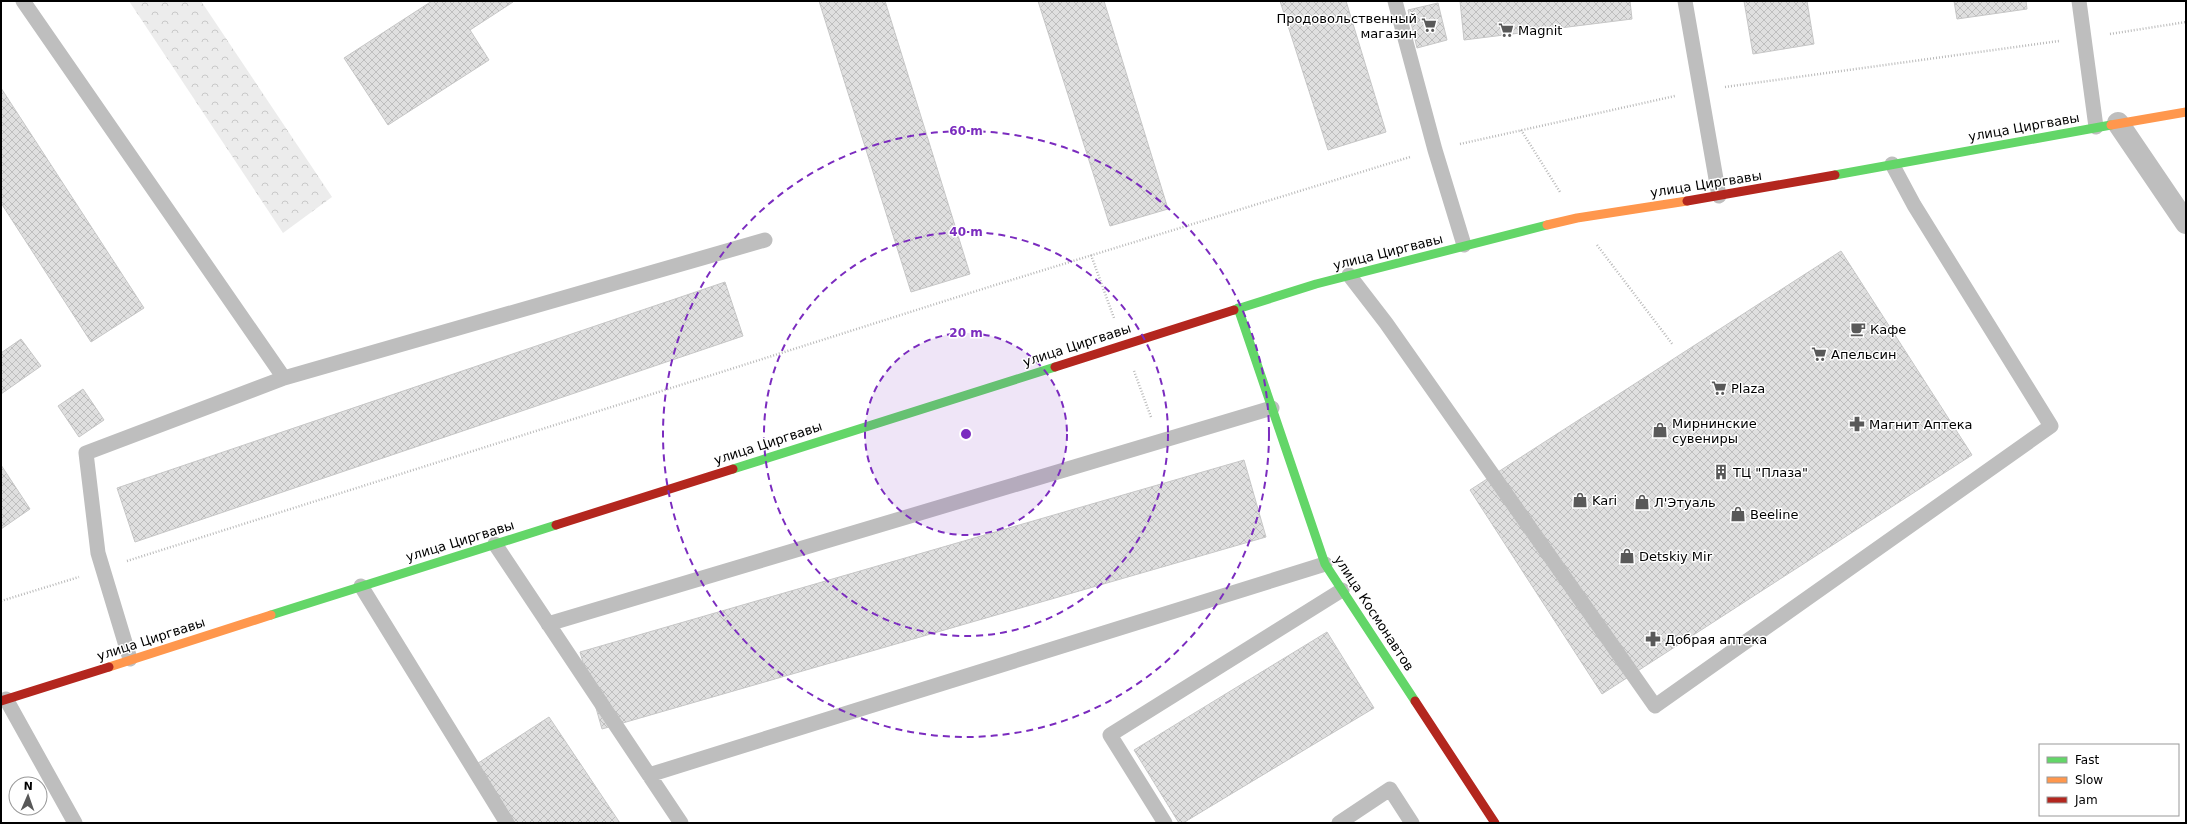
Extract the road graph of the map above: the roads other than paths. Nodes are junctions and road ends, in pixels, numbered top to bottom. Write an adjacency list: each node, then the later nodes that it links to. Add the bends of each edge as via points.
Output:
1 (23, 1): 15 (lane)
2 (1395, 1): 12 (lane, via 1435,150)
3 (1685, 1): 9 (lane)
4 (2079, 1): 7 (lane)
5 (2186, 112): 6 (main road, улица Циргвавы)
6 (2118, 123): 7 (main road, улица Циргвавы); 10 (street)
7 (2096, 127): 8 (main road, улица Циргвавы)
8 (1892, 164): 9 (main road, улица Циргвавы); 13 (lane, via 1914,205 2051,426 1655,706 1386,323)
9 (1719, 196): 12 (main road, улица Циргвавы, via 1577,218)
10 (2186, 223)
11 (765, 240): 15 (lane)
12 (1464, 245): 13 (main road, улица Циргвавы)
13 (1349, 275): 14 (main road, улица Циргвавы)
14 (1238, 308): 16 (main road, улица Космонавтов); 17 (main road, улица Циргвавы)
15 (284, 378): 22 (lane, via 86,453 98,554)
16 (1272, 408): 18 (main road, улица Космонавтов); 21 (lane)
17 (495, 544): 19 (main road, улица Циргвавы); 21 (lane)
18 (1325, 564): 20 (main road, улица Космонавтов); 24 (lane)
19 (361, 586): 22 (main road, улица Циргвавы); 26 (lane)
20 (1342, 590): 28 (lane, via 1110,735); 31 (main road, улица Космонавтов)
21 (548, 624): 24 (lane)
22 (130, 659): 23 (main road, улица Циргвавы)
23 (4, 700): 25 (lane)
24 (649, 775): 27 (lane)
25 (75, 823)
26 (507, 823)
27 (681, 823)
28 (1165, 823)
29 (1339, 823): 30 (lane, via 1390,789)
30 (1412, 823)
31 (1495, 823)

